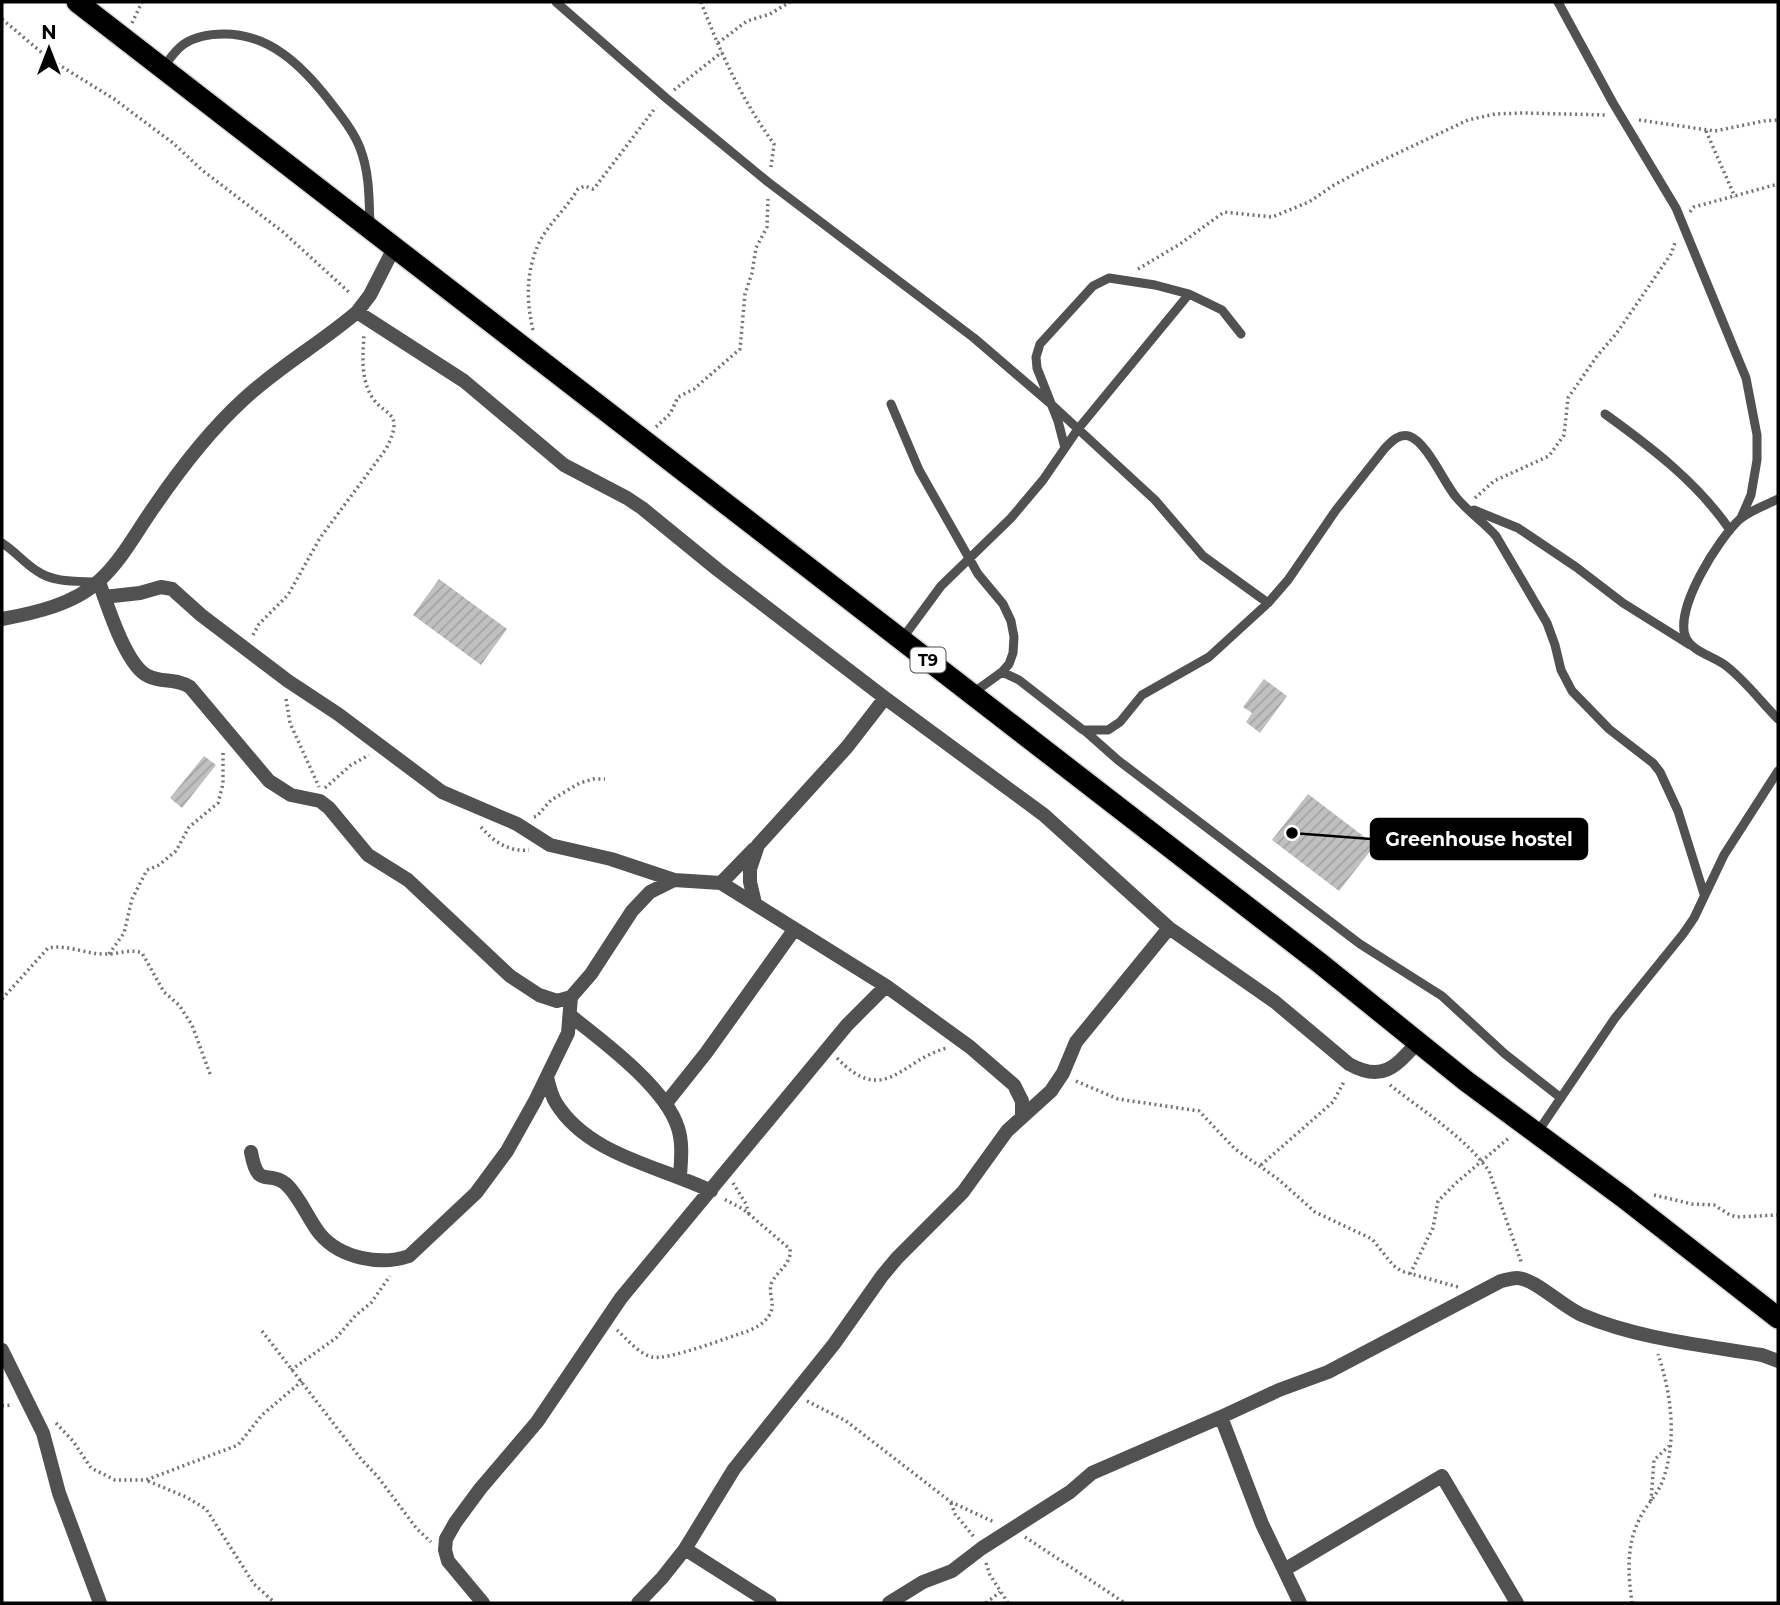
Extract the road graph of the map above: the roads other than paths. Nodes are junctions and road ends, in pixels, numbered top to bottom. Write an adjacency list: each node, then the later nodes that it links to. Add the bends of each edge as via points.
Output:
1 (77, 2): 4 (highway, T9)
2 (556, 2): 11 (lane, via 768,182 974,338)
3 (1558, 2): 17 (lane, via 1676,208 1735,348 1758,435 1751,495)
4 (163, 68): 5 (highway, T9); 5 (lane, via 186,43 213,34 254,37 283,52 320,89 356,140 369,189)
5 (370, 229): 6 (highway, T9)
6 (394, 247): 8 (street); 25 (highway, T9)
7 (1189, 294): 9 (lane, via 1222,310); 11 (lane, via 1109,278 1093,286 1040,344 1037,368); 13 (lane)
8 (361, 315): 21 (street, via 226,417 169,485); 29 (street, via 464,381 564,465 642,508)
9 (1241, 334)
10 (891, 404): 20 (lane, via 919,470)
11 (1051, 404): 13 (lane); 14 (lane)
12 (1605, 414): 18 (lane, via 1689,482)
13 (1078, 429): 14 (lane); 23 (lane, via 1155,500 1203,556)
14 (1065, 448): 20 (lane, via 1011,518)
15 (1778, 499): 17 (lane)
16 (1465, 507): 23 (lane, via 1416,441 1402,436 1351,489); 26 (lane, via 1518,528); 36 (lane, via 1485,523 1509,557 1547,623 1572,691 1660,772 1678,811)
17 (1741, 518): 18 (lane)
18 (1730, 530): 26 (lane, via 1684,612 1683,626)
19 (2, 543): 21 (lane, via 46,576)
20 (970, 558): 25 (lane, via 941,586); 27 (lane, via 1011,621 1013,653)
21 (99, 582): 22 (street); 24 (street, via 68,600)
22 (104, 597): 34 (street, via 172,589 245,649 442,792 517,824 550,845); 41 (street, via 118,634 141,672 190,687 269,781 291,795 329,807 368,855 408,880 510,976 539,995 557,1001)
23 (1268, 603): 31 (lane, via 1209,657 1142,695 1120,722 1108,730)
24 (2, 619)
25 (901, 640): 28 (highway, T9)
26 (1691, 646): 30 (lane, via 1726,666)
27 (1002, 672): 28 (lane); 31 (lane)
28 (972, 694): 43 (highway, T9)
29 (885, 698): 33 (street); 38 (street, via 1044,816)
30 (1778, 719)
31 (1083, 730): 45 (lane, via 1360,944 1442,996 1504,1054)
32 (1778, 771): 36 (lane)
33 (758, 845): 35 (street); 37 (street, via 750,869)
34 (674, 880): 35 (street); 41 (street, via 650,892 632,911)
35 (721, 883): 37 (street)
36 (1704, 894): 45 (lane, via 1683,934 1615,1018)
37 (755, 903): 39 (street)
38 (1169, 928): 43 (street, via 1275,1002 1363,1072 1387,1070); 47 (street, via 1076,1042 1051,1091)
39 (794, 930): 40 (street); 46 (street)
40 (886, 986): 47 (street, via 1014,1085 1022,1101); 51 (street, via 847,1026)
41 (571, 998): 42 (street)
42 (571, 1016): 44 (street); 46 (street)
43 (1418, 1042): 48 (highway, T9)
44 (547, 1077): 49 (street, via 507,1151 476,1193 409,1256 396,1261 363,1258 330,1244 287,1185 256,1172); 50 (street, via 554,1100 579,1130 610,1150)
45 (1561, 1098): 48 (lane)
46 (667, 1102): 50 (street, via 681,1138)
47 (1022, 1116): 56 (street, via 990,1151 958,1199 882,1276 734,1469)
48 (1531, 1128): 52 (highway, T9)
49 (251, 1152)
50 (680, 1176): 51 (street)
51 (711, 1191): 59 (street, via 604,1321 551,1403 480,1489 446,1539 448,1561)
52 (1778, 1318)
53 (2, 1350): 58 (street, via 43,1433 59,1493)
54 (1778, 1361): 55 (street, via 1652,1336 1585,1316 1528,1280 1517,1278 1501,1281 1328,1372)
55 (1221, 1417): 57 (street); 62 (street, via 1092,1473 951,1571)
56 (685, 1549): 60 (street); 61 (street)
57 (1284, 1570): 63 (street); 64 (street, via 1442,1476)
58 (100, 1603)
59 (483, 1603)
60 (638, 1603)
61 (769, 1603)
62 (889, 1603)
63 (1300, 1603)
64 (1517, 1603)

